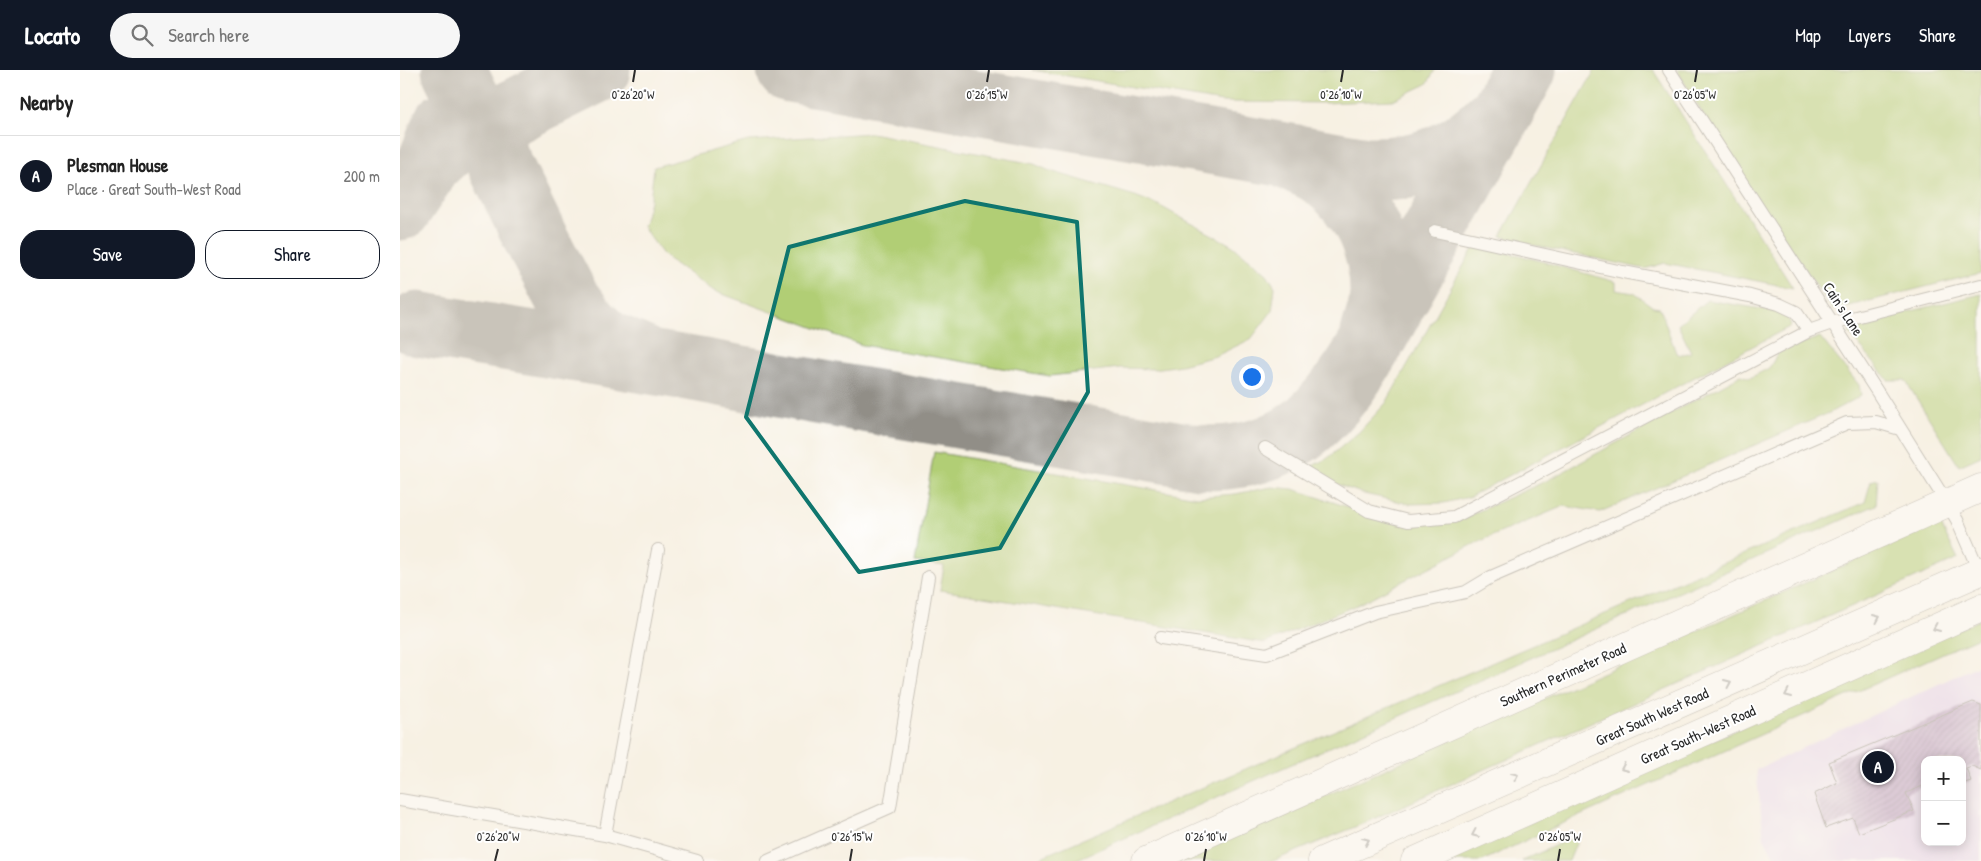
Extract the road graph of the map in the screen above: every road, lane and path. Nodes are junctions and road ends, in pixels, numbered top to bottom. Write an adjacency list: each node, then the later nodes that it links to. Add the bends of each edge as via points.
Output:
1 (1668, 70): 4 (lane, Cain's Lane)
2 (1435, 231): 5 (lane, via 1780,304 1796,312)
3 (1981, 285): 4 (lane)
4 (1832, 323): 5 (lane); 6 (lane, Cain's Lane)
5 (1809, 331): 7 (lane, via 1454,517 1408,521 1368,511)
6 (1900, 428): 9 (lane, Cain's Lane); 14 (lane, via 1876,422 1847,424 1491,577 1466,592 1375,612 1267,654)
7 (1264, 448)
8 (1981, 488): 9 (main road, Southern Perimeter Road)
9 (1947, 503): 11 (lane, Cain's Lane); 19 (main road, Southern Perimeter Road)
10 (658, 550): 16 (lane)
11 (1980, 572): 20 (main road, Great South West Road, one-way to 11)
12 (928, 577): 18 (lane, via 890,807)
13 (1981, 608): 21 (main road, Great South-West Road, one-way to 21)
14 (1161, 638)
15 (400, 800): 16 (lane)
16 (605, 835): 17 (lane)
17 (697, 861)
18 (768, 861)
19 (1146, 861)
20 (1322, 861)
21 (1415, 861)

